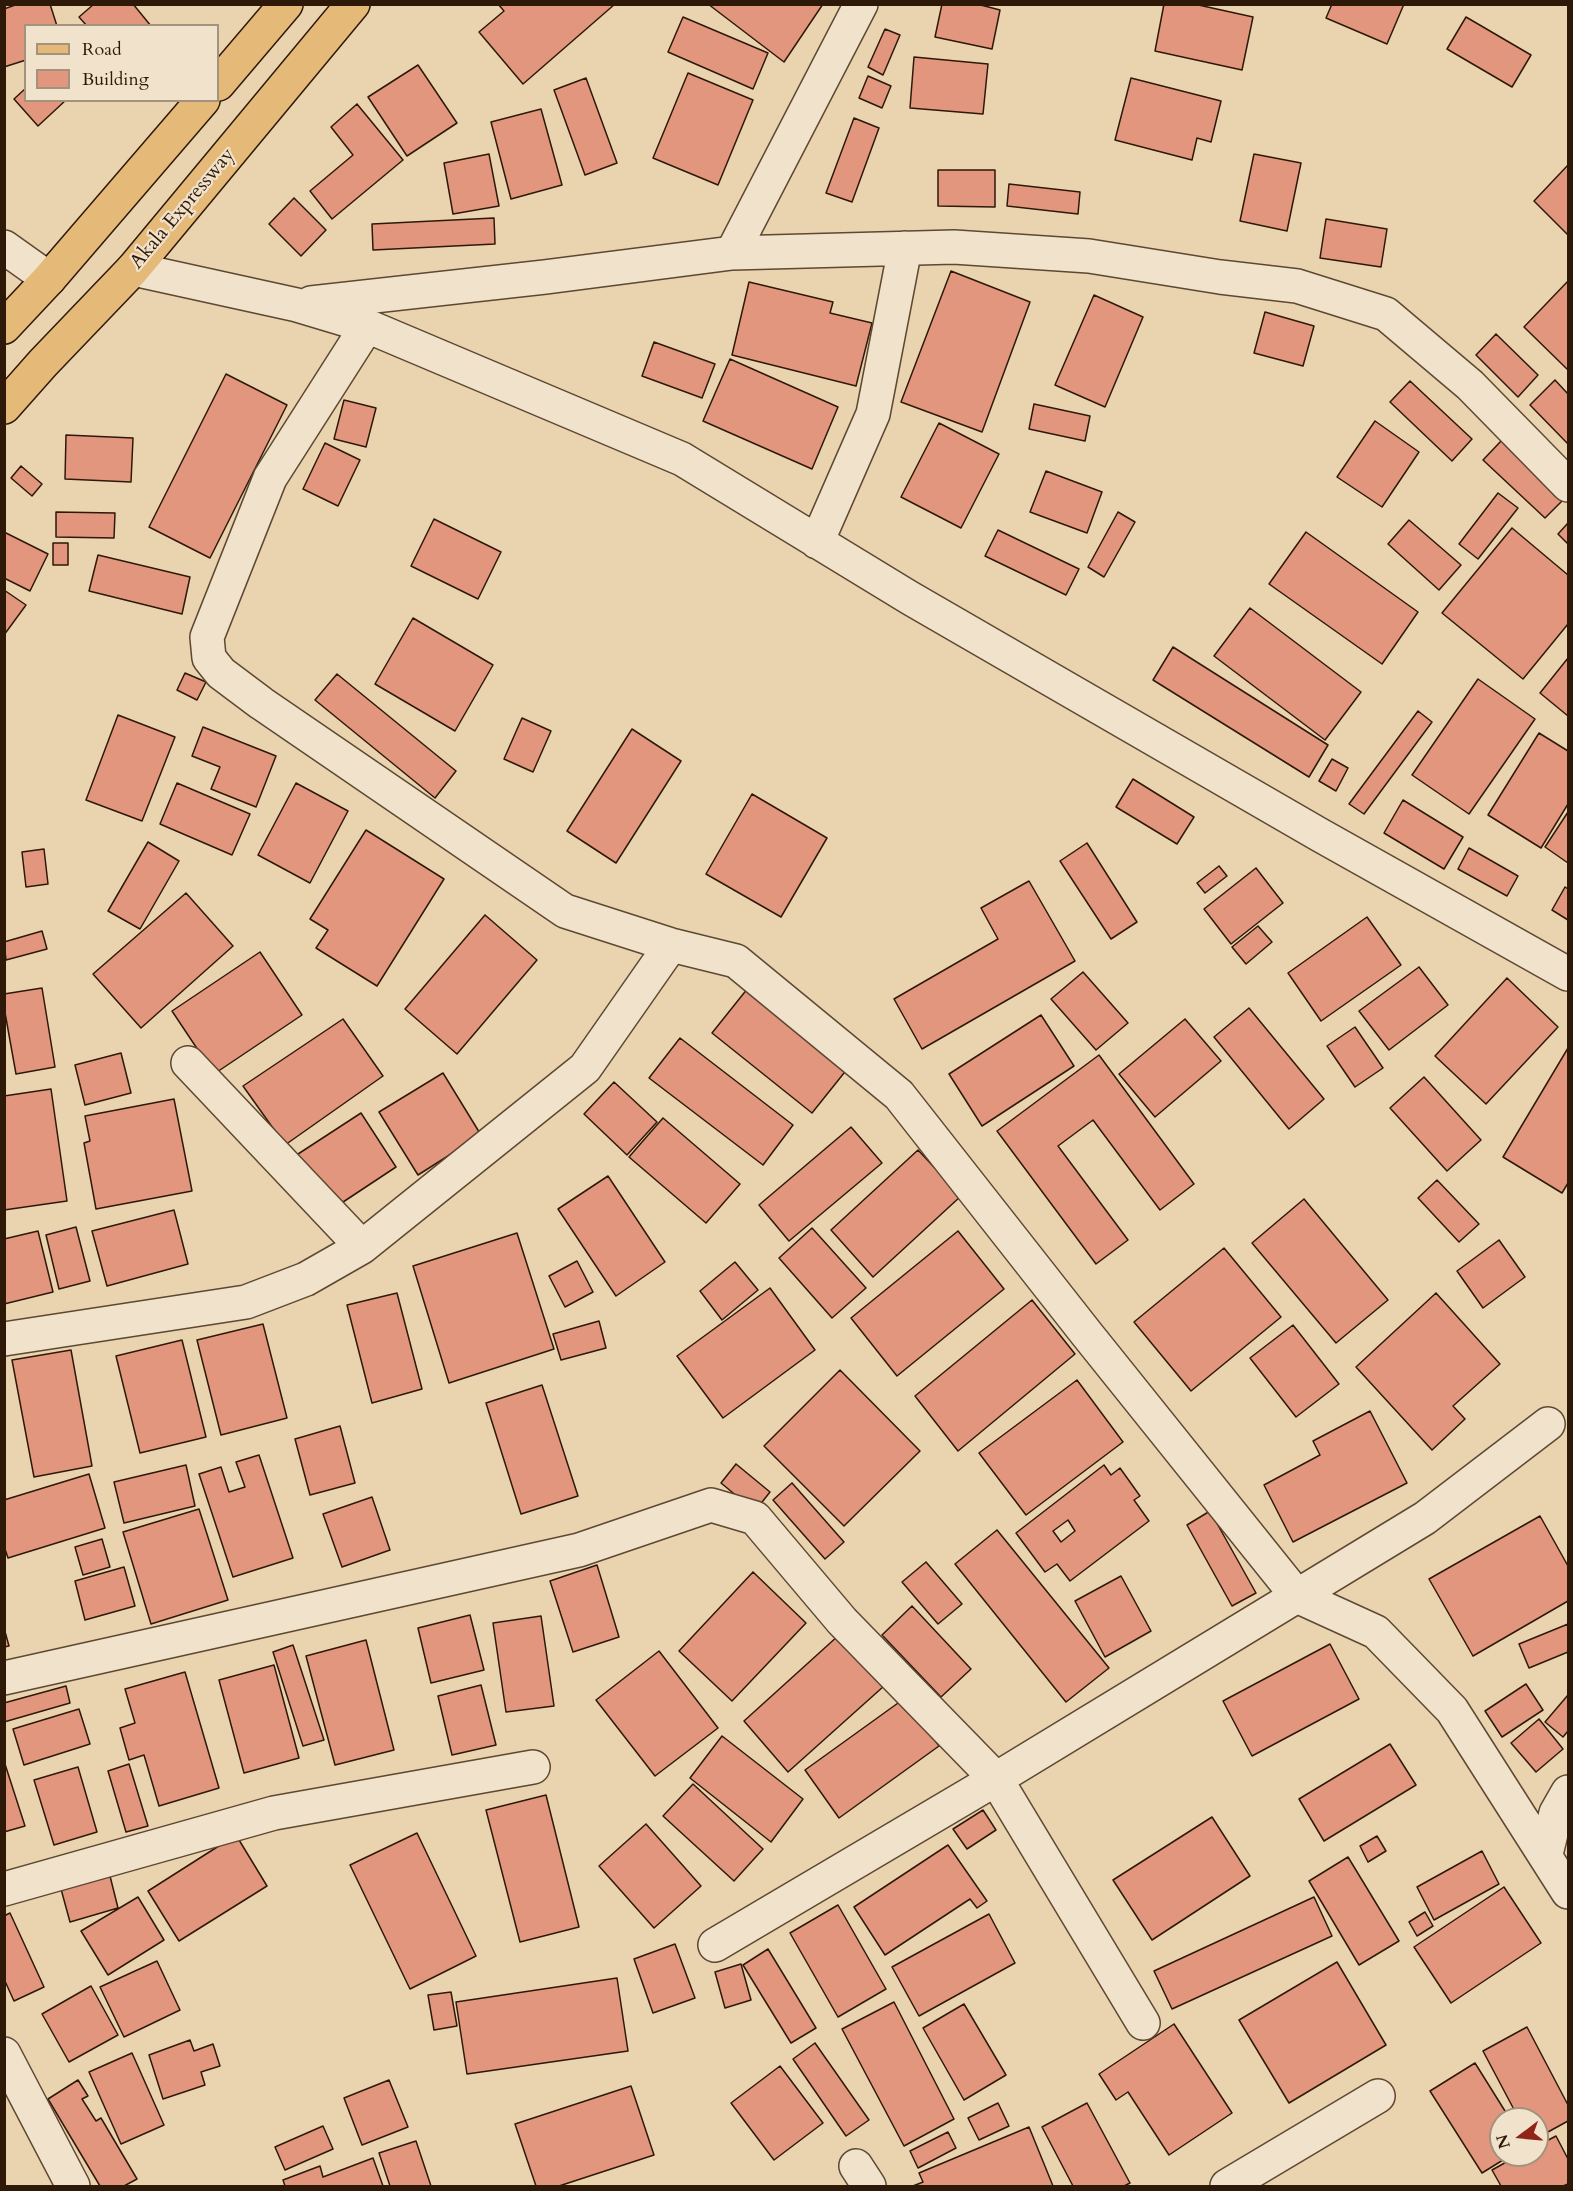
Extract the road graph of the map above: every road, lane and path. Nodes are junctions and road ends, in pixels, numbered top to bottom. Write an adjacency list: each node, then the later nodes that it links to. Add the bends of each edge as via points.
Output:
1 (286, 4): 4 (main road)
2 (353, 4): 9 (main road, Akala Expressway)
3 (861, 4): 8 (street)
4 (219, 83)
5 (201, 102): 10 (main road)
6 (4, 247): 10 (street)
7 (905, 248): 8 (street); 15 (street, via 954,247 1089,256 1297,286 1386,314 1470,385); 16 (street, via 873,414)
8 (732, 253): 11 (street)
9 (133, 269): 11 (street); 14 (main road, Akala Expressway)
10 (49, 279): 13 (main road)
11 (297, 305): 12 (street)
12 (367, 326): 16 (street, via 682,459); 17 (street, via 270,478 207,637 208,658 221,673 270,709 565,910)
13 (4, 327)
14 (4, 406)
15 (1569, 486)
16 (817, 542): 18 (street, via 1320,835)
17 (671, 945): 20 (street, via 585,1068); 23 (street, via 736,961 899,1095)
18 (1569, 974)
19 (188, 1063): 20 (street)
20 (362, 1247): 21 (street, via 306,1279 246,1302)
21 (4, 1339)
22 (1548, 1424): 23 (street, via 1425,1518)
23 (1297, 1596): 26 (street); 28 (street, via 1376,1632 1452,1710)
24 (4, 1678): 26 (street, via 579,1550 711,1505 755,1518 842,1621)
25 (533, 1767): 29 (street, via 274,1813)
26 (996, 1779): 31 (street); 32 (street)
27 (1569, 1792): 28 (street, via 1556,1813)
28 (1546, 1854): 30 (street)
29 (4, 1889)
30 (1569, 1892)
31 (715, 1945)
32 (1143, 2023)
33 (4, 2054): 35 (street)
34 (1378, 2096): 36 (street)
35 (73, 2187)
36 (1227, 2187)

